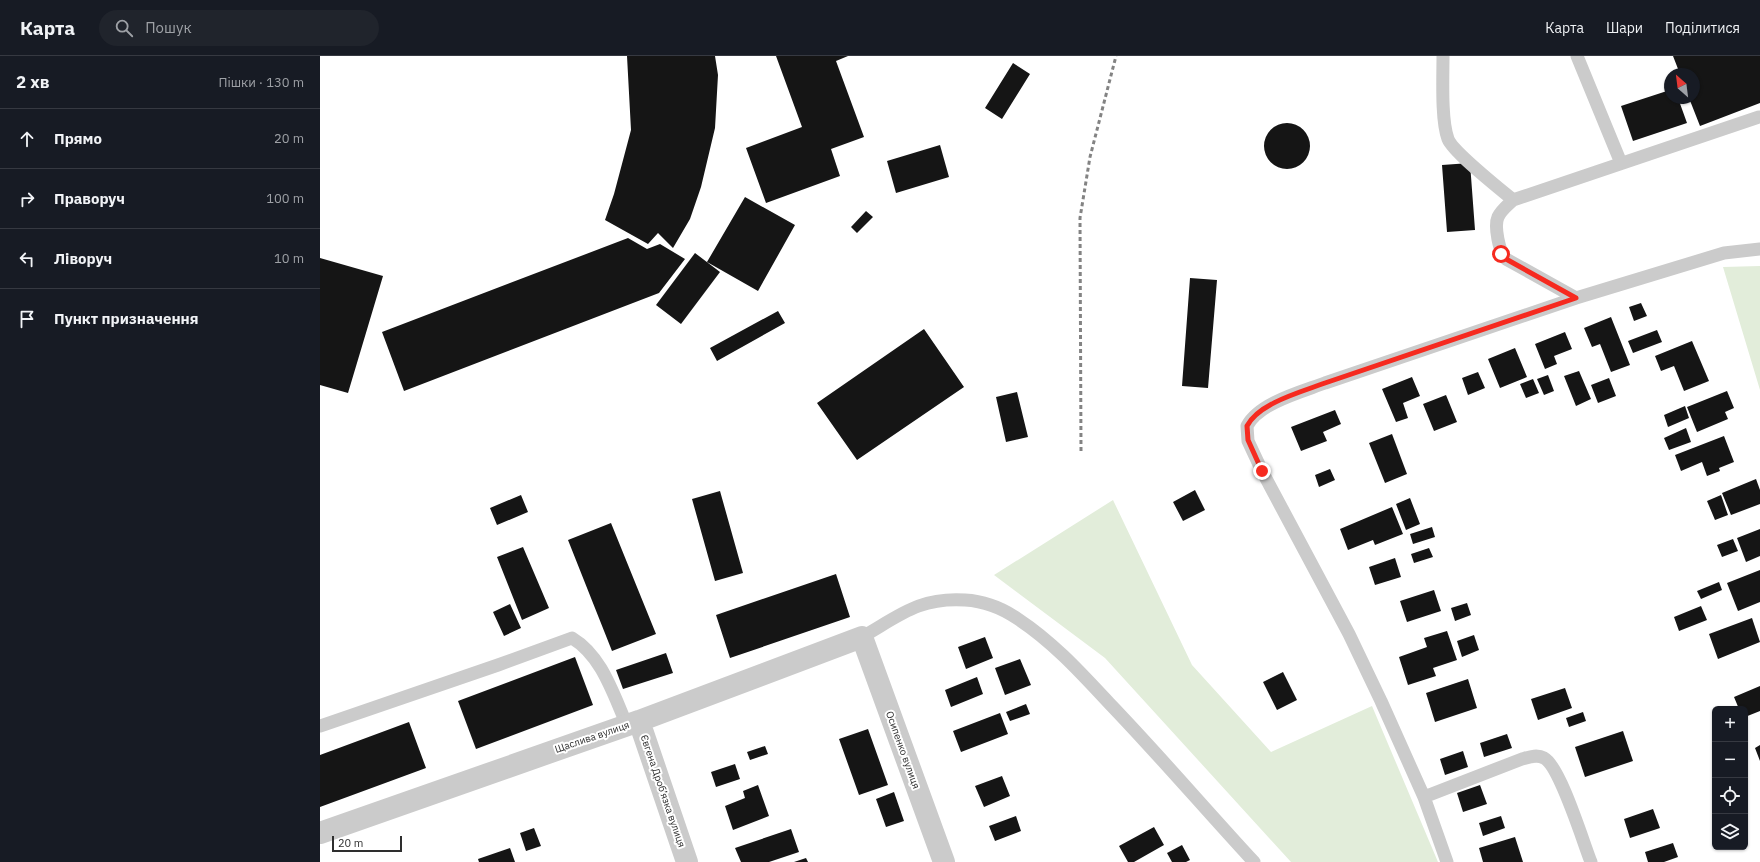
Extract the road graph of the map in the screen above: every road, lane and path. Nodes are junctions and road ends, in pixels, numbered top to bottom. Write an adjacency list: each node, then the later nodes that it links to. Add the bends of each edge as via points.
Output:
1 (1442, 56): 5 (lane, via 1445,126 1449,140 1457,151)
2 (1578, 56): 4 (lane)
3 (1758, 117): 4 (lane)
4 (1621, 163): 5 (lane)
5 (1513, 200): 7 (lane, via 1498,218 1501,254)
6 (1760, 249): 7 (lane, via 1724,253)
7 (1576, 298): 11 (lane, via 1296,394 1261,411 1247,426 1248,440 1257,460 1349,634)
8 (862, 637): 9 (street, Щаслива вулиця); 14 (street, Осипенко вулиця); 15 (lane, via 915,606 930,601 978,601 1018,618 1065,657 1090,682)
9 (633, 723): 10 (lane, via 594,657 572,638); 12 (street, Щаслива вулиця); 13 (street, Євгена Дроб’язка вулиця)
10 (320, 726)
11 (1424, 796): 16 (lane); 17 (lane, via 1522,759 1534,756 1544,758 1562,785)
12 (320, 833)
13 (687, 862)
14 (944, 862)
15 (1254, 862)
16 (1447, 862)
17 (1591, 862)

